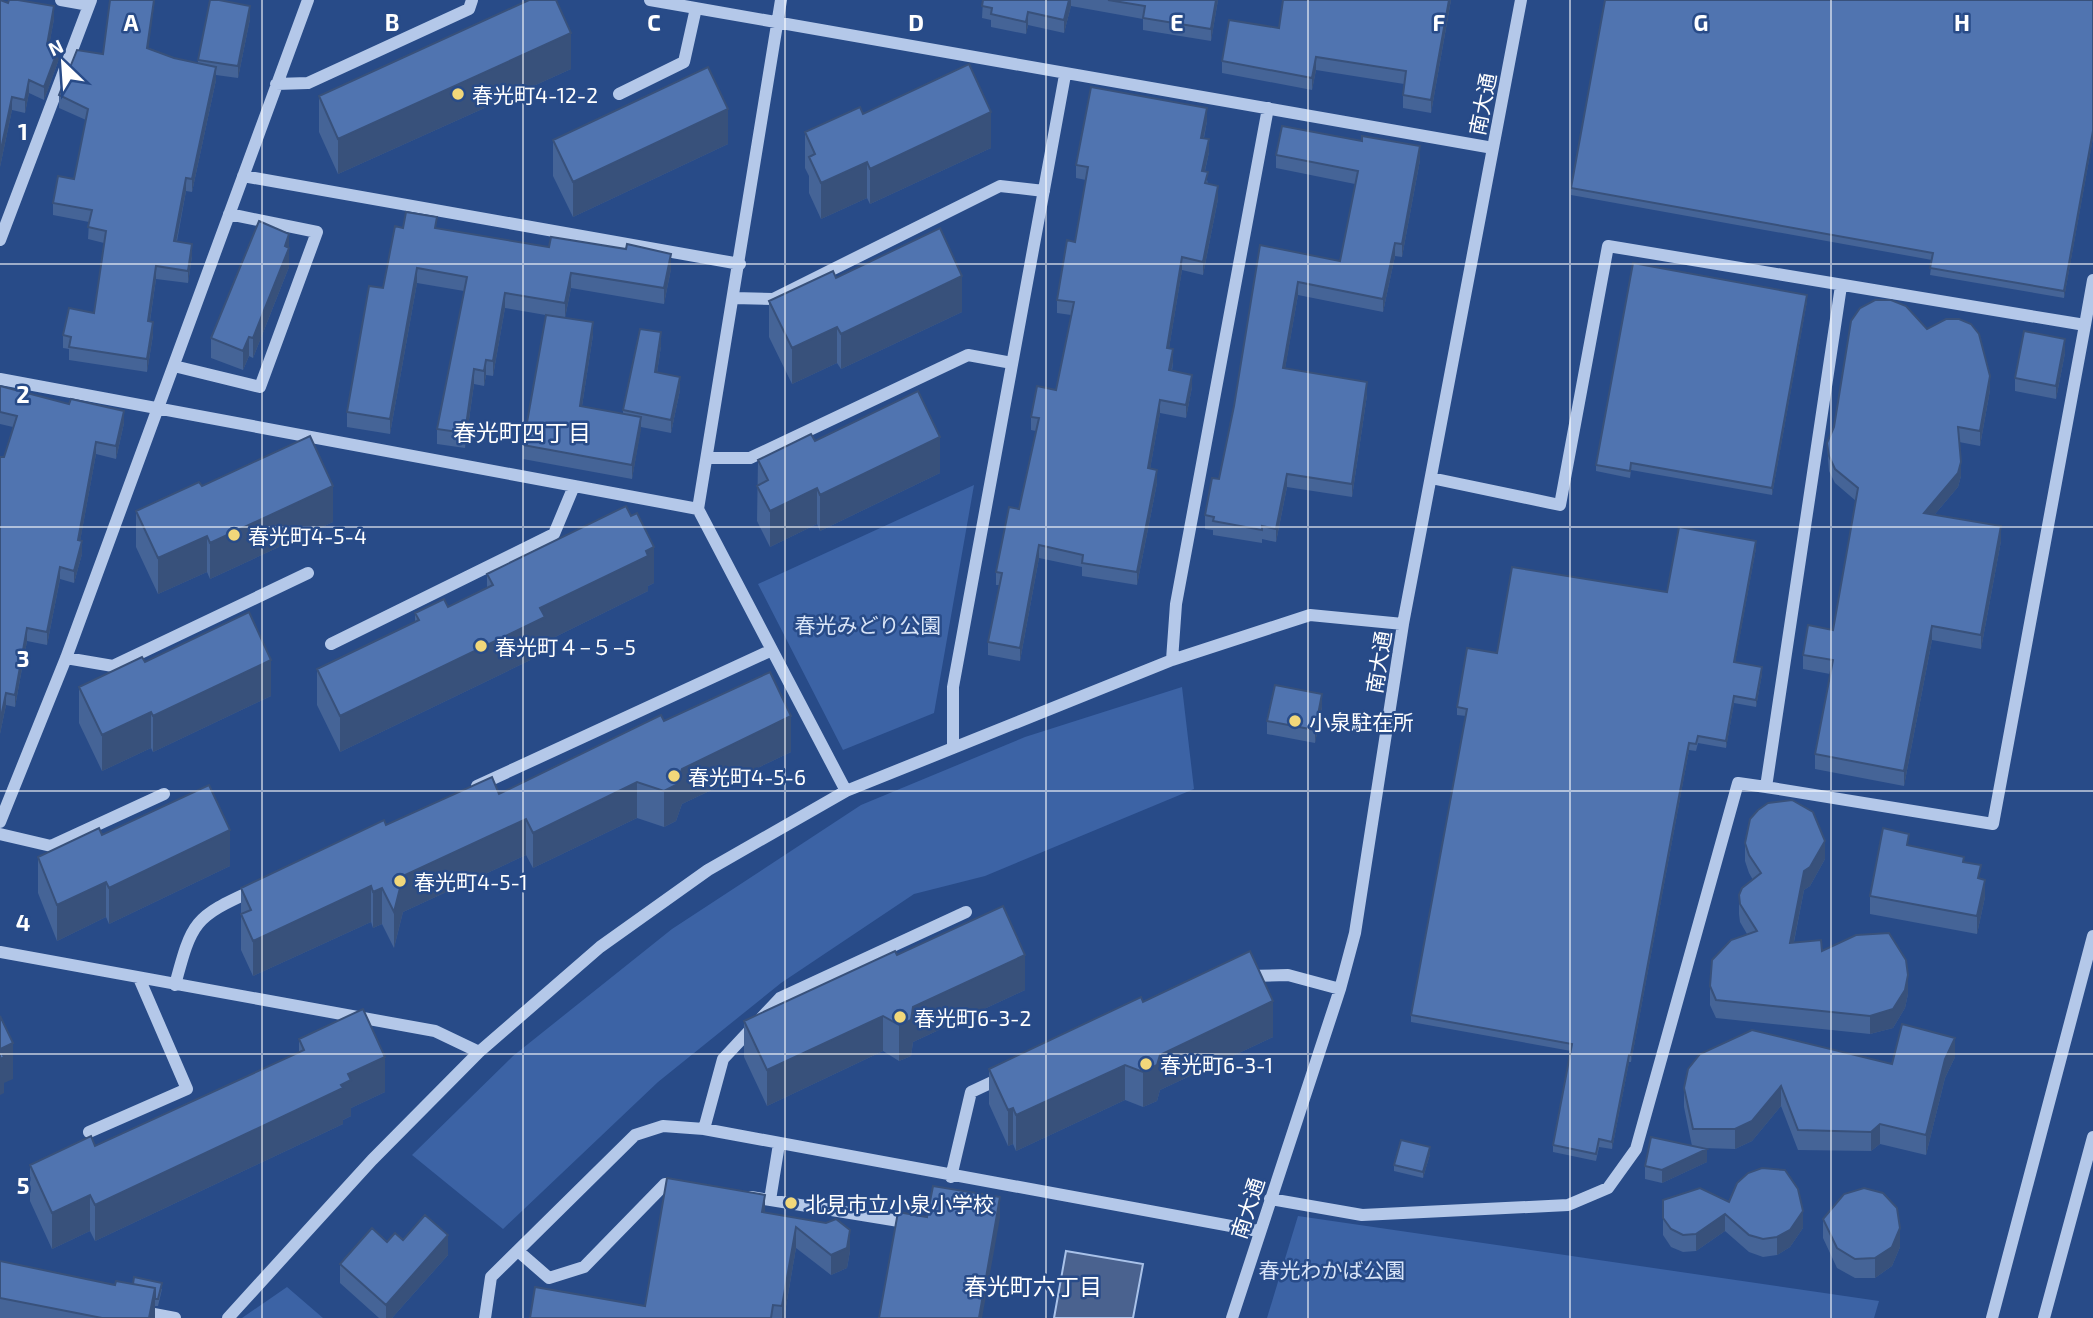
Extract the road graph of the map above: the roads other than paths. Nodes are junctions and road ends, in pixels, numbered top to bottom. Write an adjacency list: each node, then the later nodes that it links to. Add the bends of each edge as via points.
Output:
1 (61, 0): 7 (street)
2 (308, 0): 11 (street)
3 (472, 0): 11 (street, via 469,9 308,83)
4 (650, 0): 8 (street)
5 (782, 0): 9 (street)
6 (1521, 0): 14 (street, 南大通)
7 (90, 3): 18 (street)
8 (696, 8): 9 (street); 12 (street, via 684,62)
9 (778, 23): 10 (street); 19 (street)
10 (1065, 75): 13 (street); 16 (street)
11 (276, 84): 15 (street)
12 (620, 94)
13 (1268, 108): 14 (street); 37 (street, via 1176,604)
14 (1493, 148): 29 (street, 南大通)
15 (243, 176): 17 (street); 19 (street)
16 (1044, 191): 22 (street, via 1000,186 773,299); 24 (street)
17 (229, 214): 25 (street); 25 (street, via 317,232 260,387)
18 (0, 240)
19 (740, 264): 22 (street)
20 (2093, 280): 23 (street)
21 (1841, 286): 23 (street); 29 (street, via 1608,246 1560,505); 39 (street)
22 (734, 298): 28 (street)
23 (2085, 325): 39 (street, via 1993,824)
24 (1012, 363): 28 (street, via 968,355 750,458); 38 (street, via 953,687)
25 (174, 366): 27 (street)
26 (0, 379): 27 (street)
27 (158, 410): 30 (street); 36 (street)
28 (706, 458): 31 (street)
29 (1431, 478): 33 (street, 南大通)
30 (574, 486): 31 (street); 34 (street, via 554,534)
31 (698, 509): 35 (street)
32 (307, 573): 36 (street, via 113,666)
33 (1403, 624): 37 (street, via 1310,615); 52 (street, 南大通, via 1355,933)
34 (331, 644)
35 (772, 650): 40 (street); 42 (street)
36 (66, 658): 43 (street)
37 (1172, 660): 38 (street)
38 (953, 748): 40 (street)
39 (1766, 787): 62 (street, via 1738,783 1636,1149 1608,1188 1569,1205 1362,1215)
40 (846, 790): 53 (street, via 708,870 600,947)
41 (164, 794): 44 (street, via 51,846)
42 (460, 794)
43 (0, 822)
44 (0, 834)
45 (261, 887): 51 (street, via 211,910 188,936)
46 (967, 912): 55 (street, via 780,998 723,1059)
47 (2093, 936): 72 (street)
48 (0, 952): 50 (street)
49 (1234, 976): 52 (street, via 1288,975)
50 (139, 978): 51 (street); 56 (street, via 187,1089)
51 (175, 985): 53 (street, via 435,1031)
52 (1340, 989): 62 (street, 南大通)
53 (479, 1052): 69 (street, via 372,1160)
54 (1020, 1068): 59 (street, via 971,1092)
55 (704, 1129): 58 (street); 66 (street, via 663,1126 635,1135)
56 (89, 1132)
57 (2093, 1137): 73 (street)
58 (779, 1144): 59 (street); 63 (street)
59 (951, 1177): 65 (street)
60 (691, 1188): 66 (street, via 665,1184 584,1267 549,1278)
61 (744, 1196): 63 (street)
62 (1270, 1199): 65 (street, 南大通)
63 (770, 1200): 64 (street)
64 (900, 1221)
65 (1258, 1231): 71 (street, 南大通)
66 (518, 1251): 70 (street, via 491,1277)
67 (121, 1308): 68 (street)
68 (175, 1318)
69 (228, 1318)
70 (485, 1318)
71 (1232, 1318)
72 (1992, 1318)
73 (2044, 1318)

